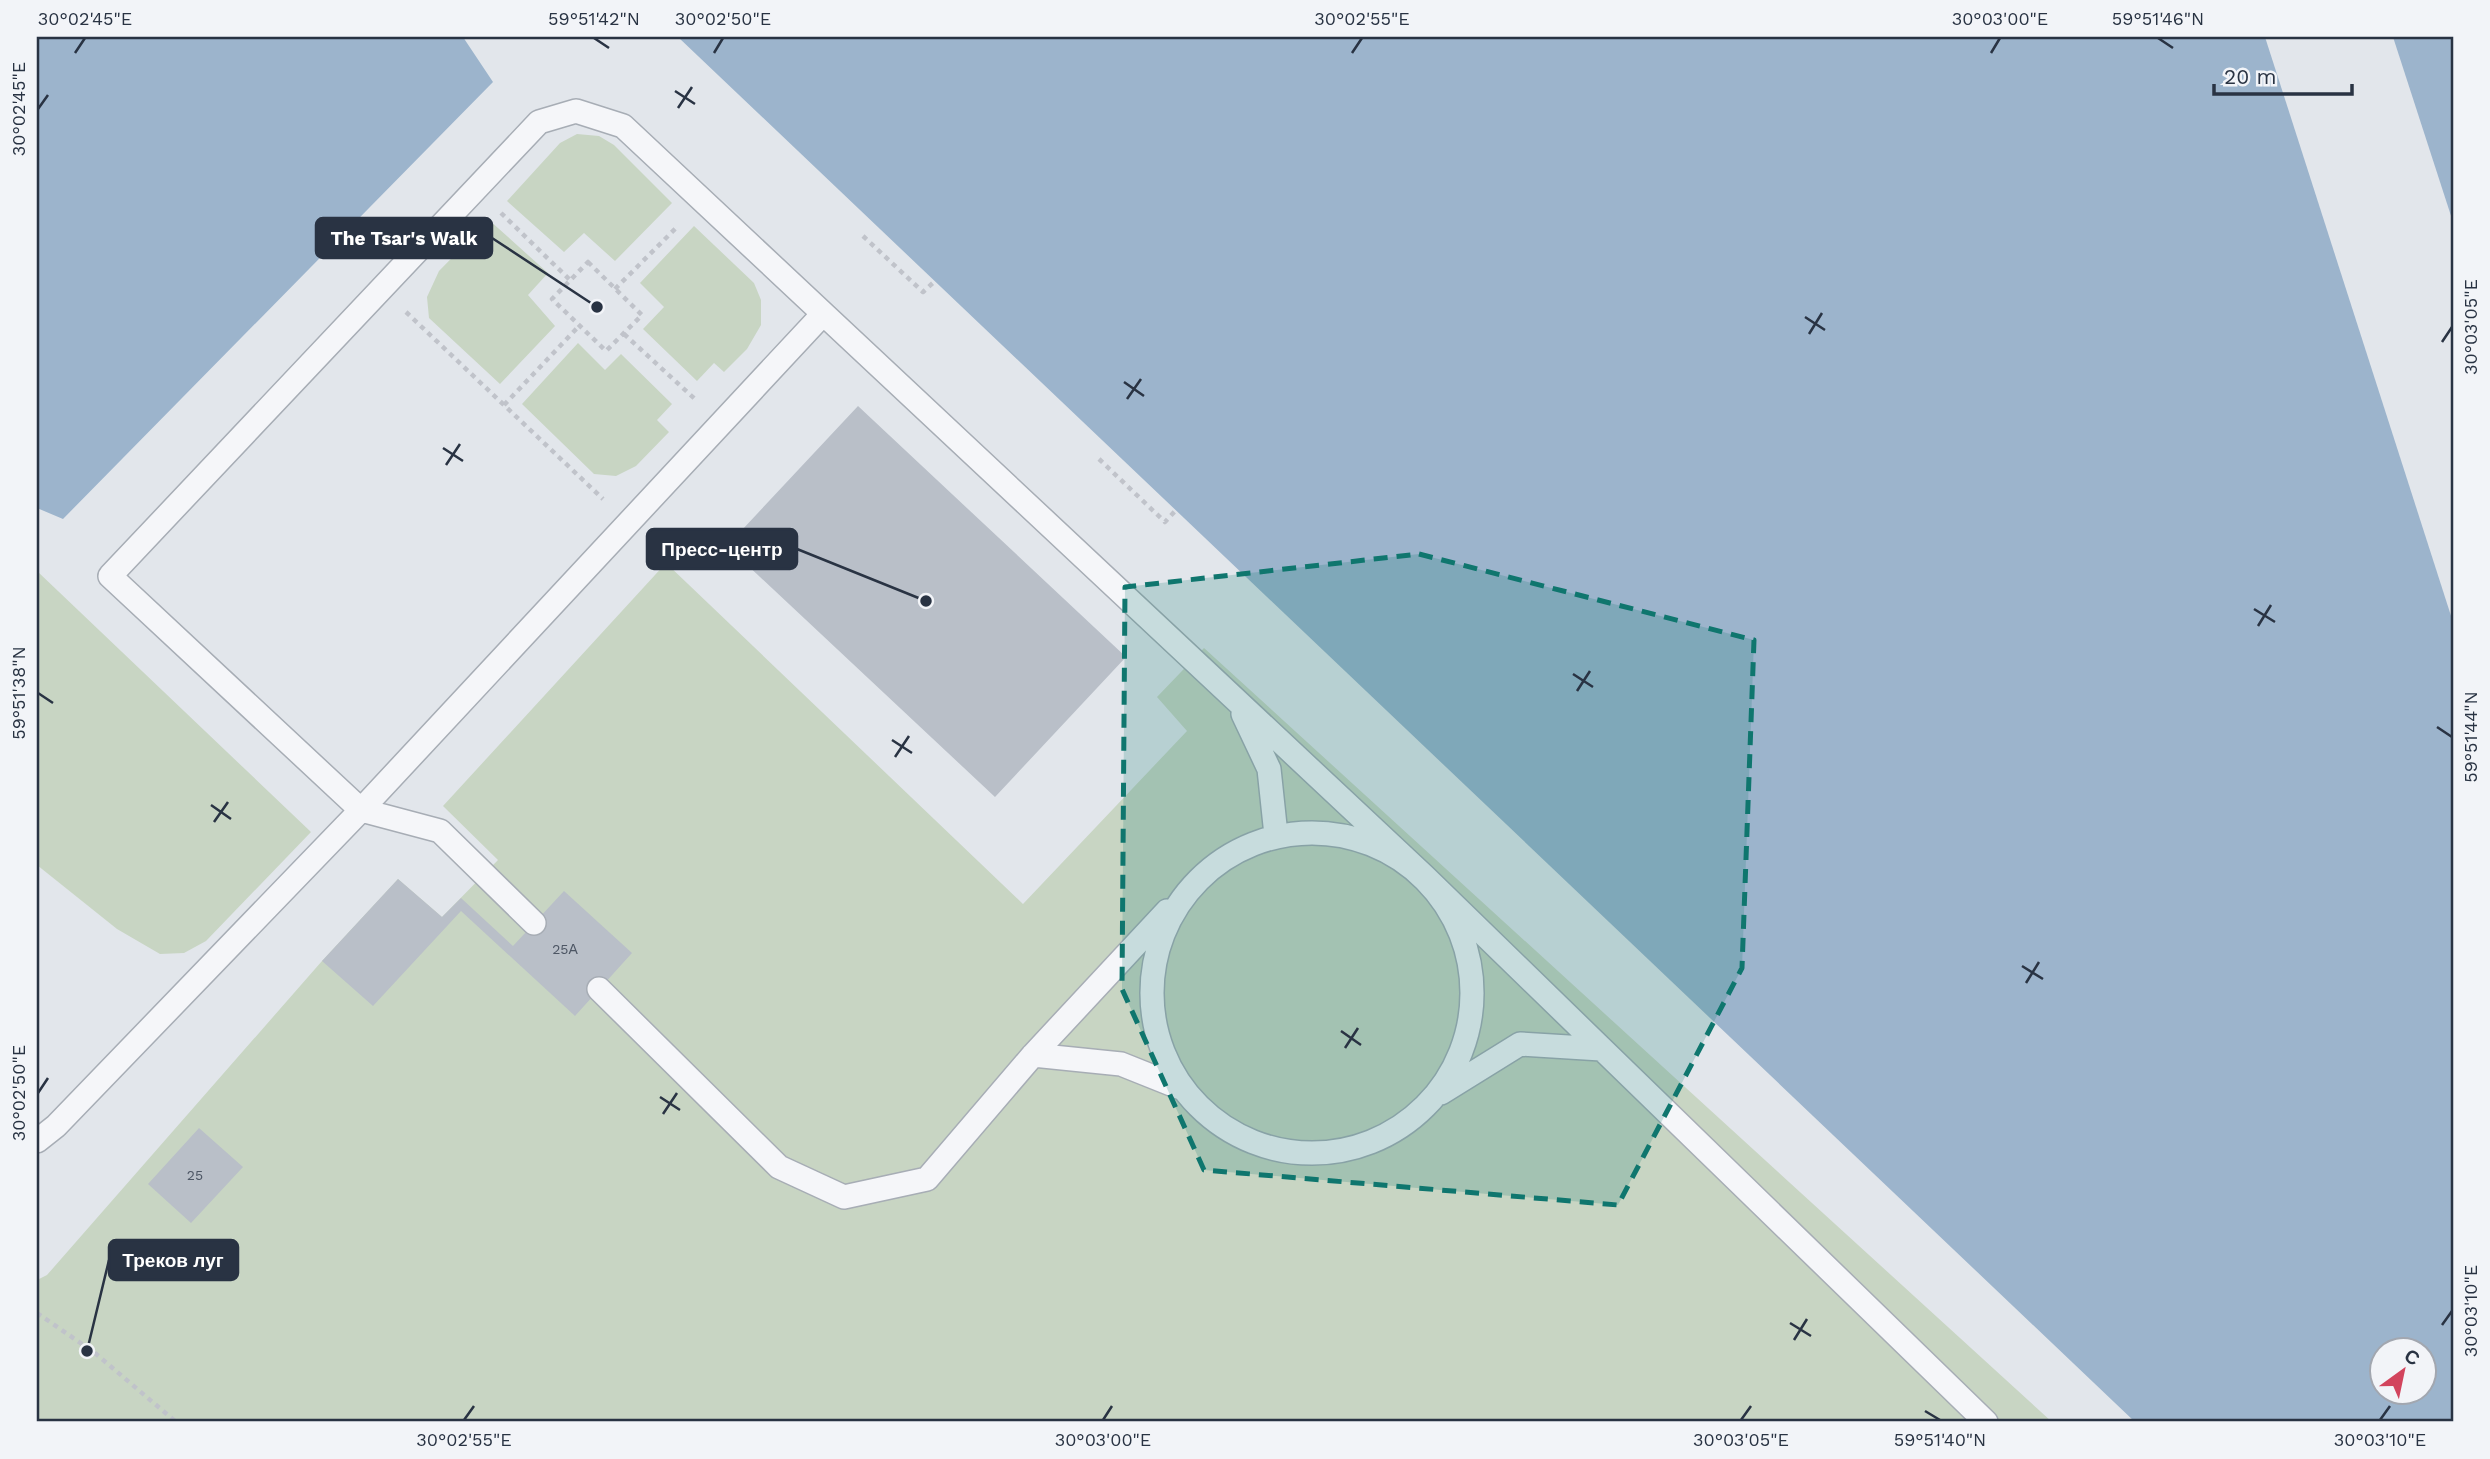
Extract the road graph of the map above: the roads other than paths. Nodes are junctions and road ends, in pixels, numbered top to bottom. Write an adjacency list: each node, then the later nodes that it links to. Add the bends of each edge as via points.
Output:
1 (823, 314): 2 (lane); 3 (lane); 3 (lane, via 623,126 576,111 539,122 110,576)
2 (1239, 705): 4 (lane, via 1269,769); 5 (lane)
3 (361, 810): 7 (lane, via 440,831); 13 (lane)
4 (1276, 835): 5 (lane, via 1326,831 1357,837 1385,849); 6 (lane, via 1235,850)
5 (1424, 876): 9 (lane); 12 (lane, via 1457,923 1471,969 1472,1016 1456,1065)
6 (1193, 883): 10 (lane); 11 (lane, via 1175,906 1157,947 1151,1008 1167,1065)
7 (534, 923)
8 (599, 989): 10 (lane, via 779,1167 844,1197 927,1179)
9 (1601, 1049): 12 (lane, via 1520,1044); 14 (lane)
10 (1032, 1055): 11 (lane, via 1121,1064)
11 (1181, 1088): 12 (lane, via 1210,1118 1235,1135 1263,1147 1317,1154 1363,1146 1386,1136)
12 (1436, 1097)
13 (37, 1141)
14 (1986, 1422)

